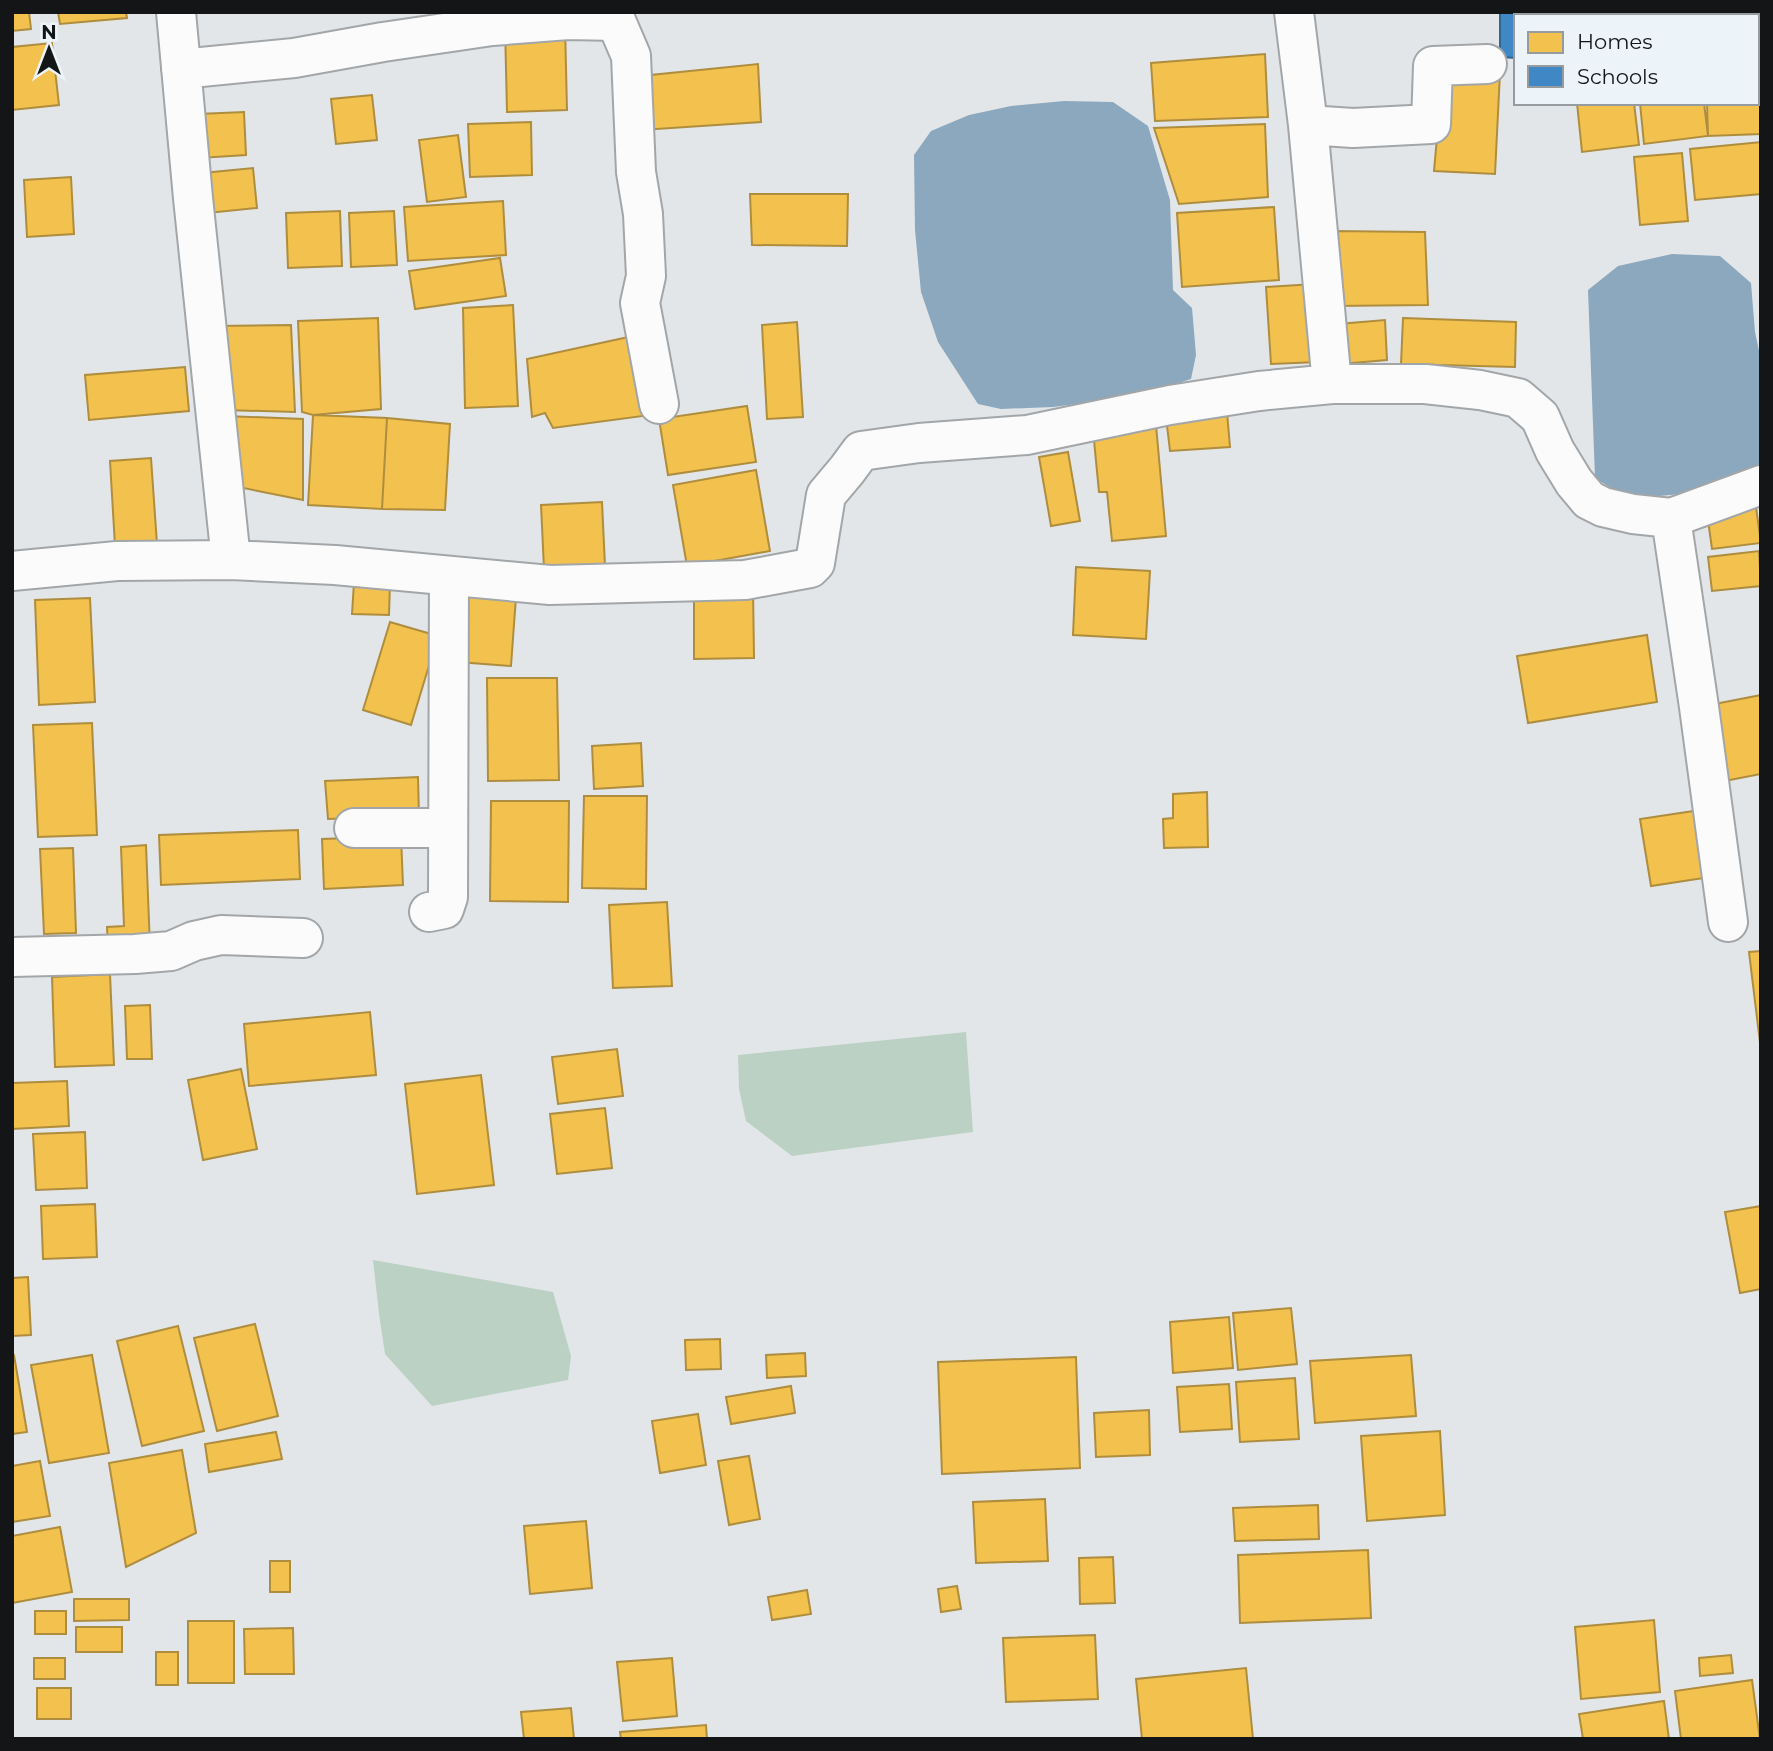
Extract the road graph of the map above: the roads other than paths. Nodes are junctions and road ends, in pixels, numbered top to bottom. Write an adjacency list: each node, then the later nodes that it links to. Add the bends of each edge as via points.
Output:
1 (176, 12): 4 (street)
2 (1294, 12): 5 (street)
3 (1487, 64): 5 (street, via 1433,66 1431,124)
4 (181, 69): 7 (street, via 294,58 492,26 568,20 616,22 631,56 646,276 640,303); 10 (street)
5 (1308, 125): 6 (street)
6 (1332, 384): 9 (street, via 1426,384 1518,398 1540,417 1555,451 1589,500 1603,508); 12 (street, via 1170,405 1027,435 861,451 827,495 815,563 810,568 745,580 550,585)
7 (659, 404)
8 (1761, 485): 9 (street)
9 (1671, 518): 16 (street)
10 (231, 560): 11 (street, via 117,561); 12 (street)
11 (12, 571)
12 (449, 576): 14 (street)
13 (354, 828): 14 (street)
14 (447, 828): 15 (street, via 448,897 444,909)
15 (429, 912)
16 (1728, 922)
17 (303, 938): 18 (street, via 221,936 171,951)
18 (12, 957)

